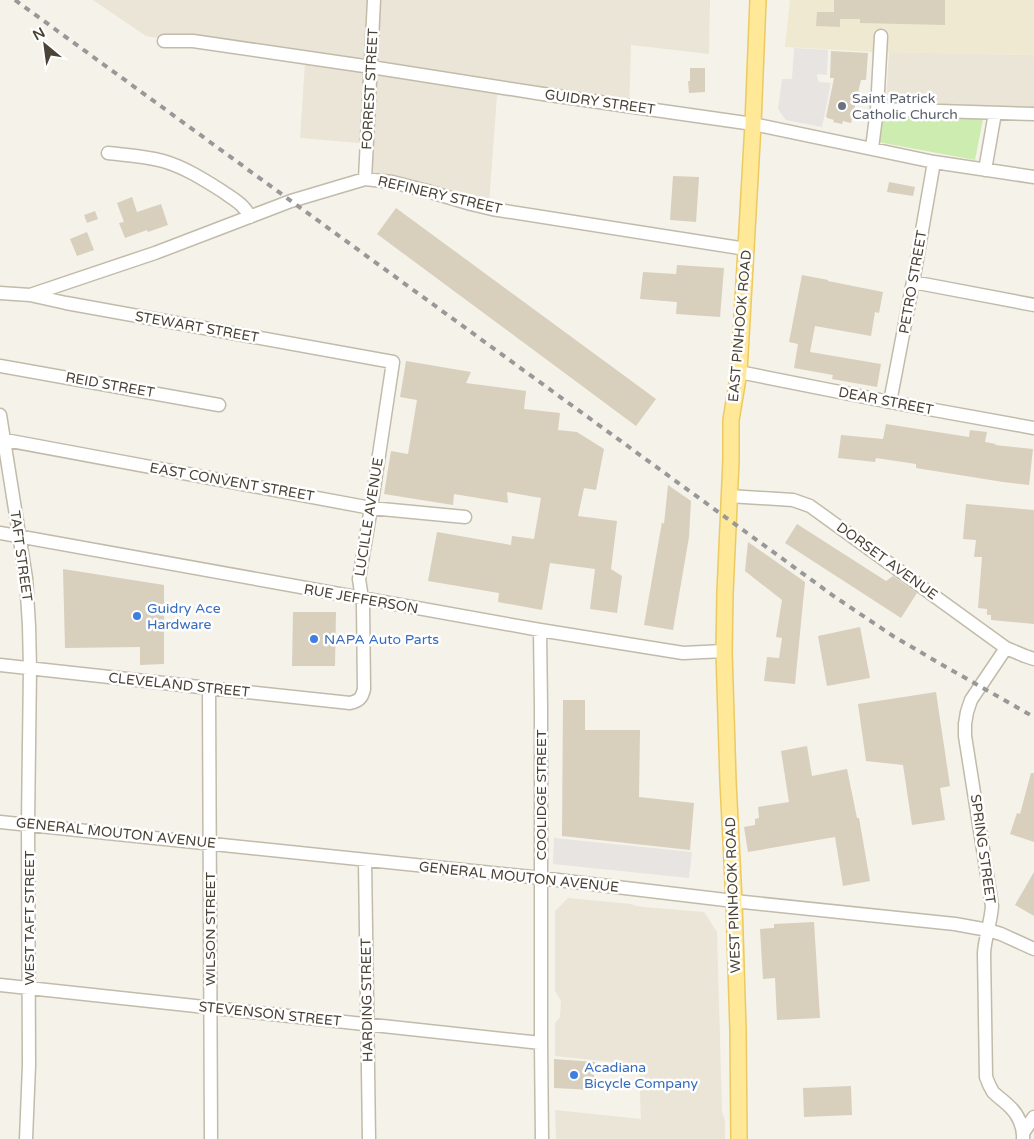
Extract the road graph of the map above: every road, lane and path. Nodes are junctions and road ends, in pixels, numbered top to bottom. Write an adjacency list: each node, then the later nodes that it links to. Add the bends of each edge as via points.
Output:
1 (374, 0): 5 (street, FORREST STREET)
2 (758, 0): 9 (main road, EAST PINHOOK ROAD)
3 (881, 36): 6 (street)
4 (164, 41): 5 (street, GUIDRY STREET, via 193,41)
5 (371, 67): 9 (street, GUIDRY STREET); 15 (street, FORREST STREET)
6 (877, 109): 7 (street); 10 (street)
7 (995, 113): 8 (street); 13 (street)
8 (1034, 114)
9 (753, 124): 10 (street, GUIDRY STREET); 17 (main road, EAST PINHOOK ROAD)
10 (872, 148): 12 (street, GUIDRY STREET)
11 (108, 153): 16 (street, via 163,161 184,169 240,203)
12 (934, 162): 13 (street, GUIDRY STREET); 18 (street, PETRO STREET)
13 (985, 170): 14 (street, GUIDRY STREET)
14 (1034, 177)
15 (365, 179): 16 (street, REFINERY STREET); 17 (street, REFINERY STREET, via 392,182 492,209)
16 (250, 217): 20 (street, REFINERY STREET)
17 (746, 250): 24 (main road, EAST PINHOOK ROAD)
18 (913, 282): 21 (street); 25 (street, PETRO STREET)
19 (0, 293): 20 (street, STEWART STREET)
20 (30, 295): 22 (street, STEWART STREET)
21 (1034, 305)
22 (393, 362): 31 (street, LUCILLE AVENUE)
23 (0, 366): 26 (street, REID STREET)
24 (739, 372): 25 (street, DEAR STREET); 30 (main road, EAST PINHOOK ROAD, via 731,420)
25 (890, 402): 28 (street, DEAR STREET)
26 (219, 405)
27 (0, 416): 29 (street, TAFT STREET)
28 (1034, 428)
29 (2, 440): 31 (street, EAST CONVENT STREET); 34 (street, TAFT STREET)
30 (729, 496): 37 (street, DORSET AVENUE, via 793,500 810,506); 38 (main road, EAST PINHOOK ROAD)
31 (371, 508): 32 (street, EAST CONVENT STREET); 35 (street, LUCILLE AVENUE, via 359,579)
32 (465, 517)
33 (0, 533): 34 (street, RUE JEFFERSON)
34 (18, 536): 35 (street, RUE JEFFERSON); 41 (street, TAFT STREET, via 28,600)
35 (362, 599): 36 (street, RUE JEFFERSON); 43 (street, LUCILLE AVENUE, via 364,689)
36 (540, 630): 38 (street, RUE JEFFERSON, via 683,653); 48 (street, COOLIDGE STREET)
37 (1006, 648): 39 (street, DORSET AVENUE); 50 (street, SPRING STREET, via 971,700 965,724 992,906)
38 (724, 651): 49 (main road, WEST PINHOOK ROAD)
39 (1034, 659)
40 (0, 665): 41 (street, CLEVELAND STREET)
41 (30, 668): 42 (street, CLEVELAND STREET); 45 (street, WEST TAFT STREET)
42 (209, 688): 43 (street, CLEVELAND STREET, via 350,703); 46 (street, WILSON STREET)
43 (359, 700)
44 (0, 822): 45 (street, GENERAL MOUTON AVENUE)
45 (28, 824): 46 (street, GENERAL MOUTON AVENUE); 53 (street, WEST TAFT STREET)
46 (210, 843): 47 (street, GENERAL MOUTON AVENUE); 54 (street, WILSON STREET)
47 (365, 860): 48 (street, GENERAL MOUTON AVENUE); 55 (street, HARDING STREET)
48 (541, 878): 49 (street, GENERAL MOUTON AVENUE); 56 (street, COOLIDGE STREET)
49 (734, 901): 50 (street, GENERAL MOUTON AVENUE); 63 (main road, WEST PINHOOK ROAD)
50 (988, 930): 51 (street, GENERAL MOUTON AVENUE); 58 (street, SPRING STREET, via 984,946 986,1077 995,1094 1018,1117)
51 (1034, 949)
52 (0, 985): 53 (street, STEVENSON STREET)
53 (29, 988): 54 (street, STEVENSON STREET); 59 (street, WEST TAFT STREET)
54 (210, 1008): 55 (street, STEVENSON STREET); 60 (street, WILSON STREET)
55 (367, 1024): 56 (street, STEVENSON STREET); 61 (street, HARDING STREET)
56 (541, 1043): 62 (street, COOLIDGE STREET)
57 (1034, 1117): 58 (street)
58 (1023, 1136)
59 (26, 1139)
60 (211, 1139)
61 (368, 1139)
62 (542, 1139)
63 (739, 1139)

